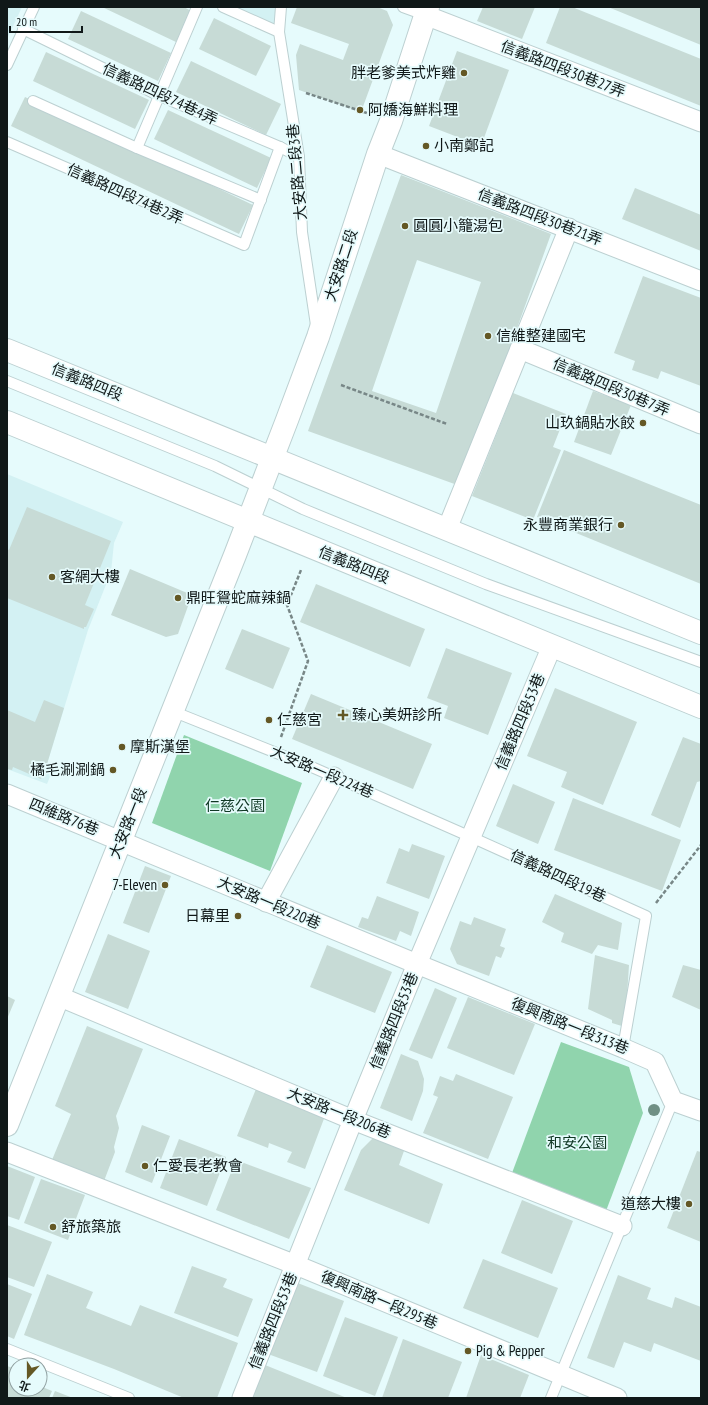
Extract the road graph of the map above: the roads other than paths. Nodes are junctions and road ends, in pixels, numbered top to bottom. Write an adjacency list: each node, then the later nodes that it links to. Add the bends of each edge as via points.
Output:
1 (34, 7): 7 (lane)
2 (197, 7): 10 (lane)
3 (223, 7): 8 (lane)
4 (281, 7): 8 (lane, 大安路二段3巷)
5 (403, 7): 6 (lane)
6 (426, 11): 12 (street, 信義路四段30巷27弄); 16 (main road, 大安路二段)
7 (23, 29): 9 (lane); 10 (lane, 信義路四段74巷4弄)
8 (279, 32): 17 (lane, 大安路二段3巷)
9 (7, 65)
10 (160, 96): 14 (lane, 信義路四段74巷4弄); 15 (lane)
11 (33, 101): 15 (lane)
12 (701, 122)
13 (7, 142): 18 (lane, 信義路四段74巷2弄, via 244,245)
14 (280, 147): 17 (lane, 信義路四段74巷4弄); 18 (lane)
15 (137, 148): 18 (lane)
16 (378, 154): 19 (street, 信義路四段30巷21弄); 21 (main road, 大安路二段)
17 (298, 158): 21 (lane, 大安路二段3巷, via 302,232)
18 (261, 200)
19 (569, 228): 20 (street, 信義路四段30巷21弄); 22 (street)
20 (701, 280)
21 (318, 337): 27 (main road, 大安路二段)
22 (520, 349): 26 (street, 信義路四段30巷7弄); 30 (street)
23 (7, 350): 27 (main road, 信義路四段)
24 (7, 381): 28 (lane, 信義路四段, via 215,466)
25 (7, 422): 29 (main road, 信義路四段)
26 (701, 424)
27 (273, 458): 28 (main road, 大安路二段); 30 (main road, 信義路四段)
28 (261, 488): 29 (main road, 大安路二段); 33 (lane, 信義路四段, via 303,509 486,584)
29 (248, 521): 32 (main road, 信義路四段); 35 (main road, 大安路一段)
30 (447, 530): 31 (main road, 信義路四段)
31 (701, 633)
32 (552, 646): 34 (main road, 信義路四段); 38 (street, 信義路四段53巷)
33 (701, 662)
34 (701, 707)
35 (172, 711): 36 (lane, 大安路一段224巷); 39 (main road, 大安路一段)
36 (334, 776): 38 (lane, 大安路一段224巷); 40 (street)
37 (7, 794): 39 (street, 四維路76巷)
38 (471, 837): 41 (street, 信義路四段53巷); 43 (lane, 信義路四段19巷, via 646,916)
39 (120, 841): 40 (street, 大安路一段220巷); 42 (main road, 大安路一段)
40 (266, 902): 41 (street, 大安路一段220巷)
41 (417, 964): 43 (street, 復興南路一段313巷); 46 (street, 信義路四段53巷)
42 (58, 996): 46 (street, 大安路一段206巷); 47 (main road, 大安路一段)
43 (623, 1048): 44 (street, 復興南路一段313巷, via 655,1062)
44 (673, 1101): 45 (street); 49 (lane)
45 (701, 1111)
46 (353, 1120): 49 (street, 大安路一段206巷); 50 (street, 信義路四段53巷)
47 (7, 1125)
48 (7, 1152): 50 (street, 復興南路一段295巷)
49 (622, 1226): 52 (lane)
50 (296, 1265): 52 (street, 復興南路一段295巷); 54 (street, 信義路四段53巷)
51 (7, 1349): 53 (lane)
52 (561, 1375): 55 (lane); 56 (street, 復興南路一段295巷)
53 (129, 1398)
54 (242, 1398)
55 (551, 1398)
56 (617, 1398)

